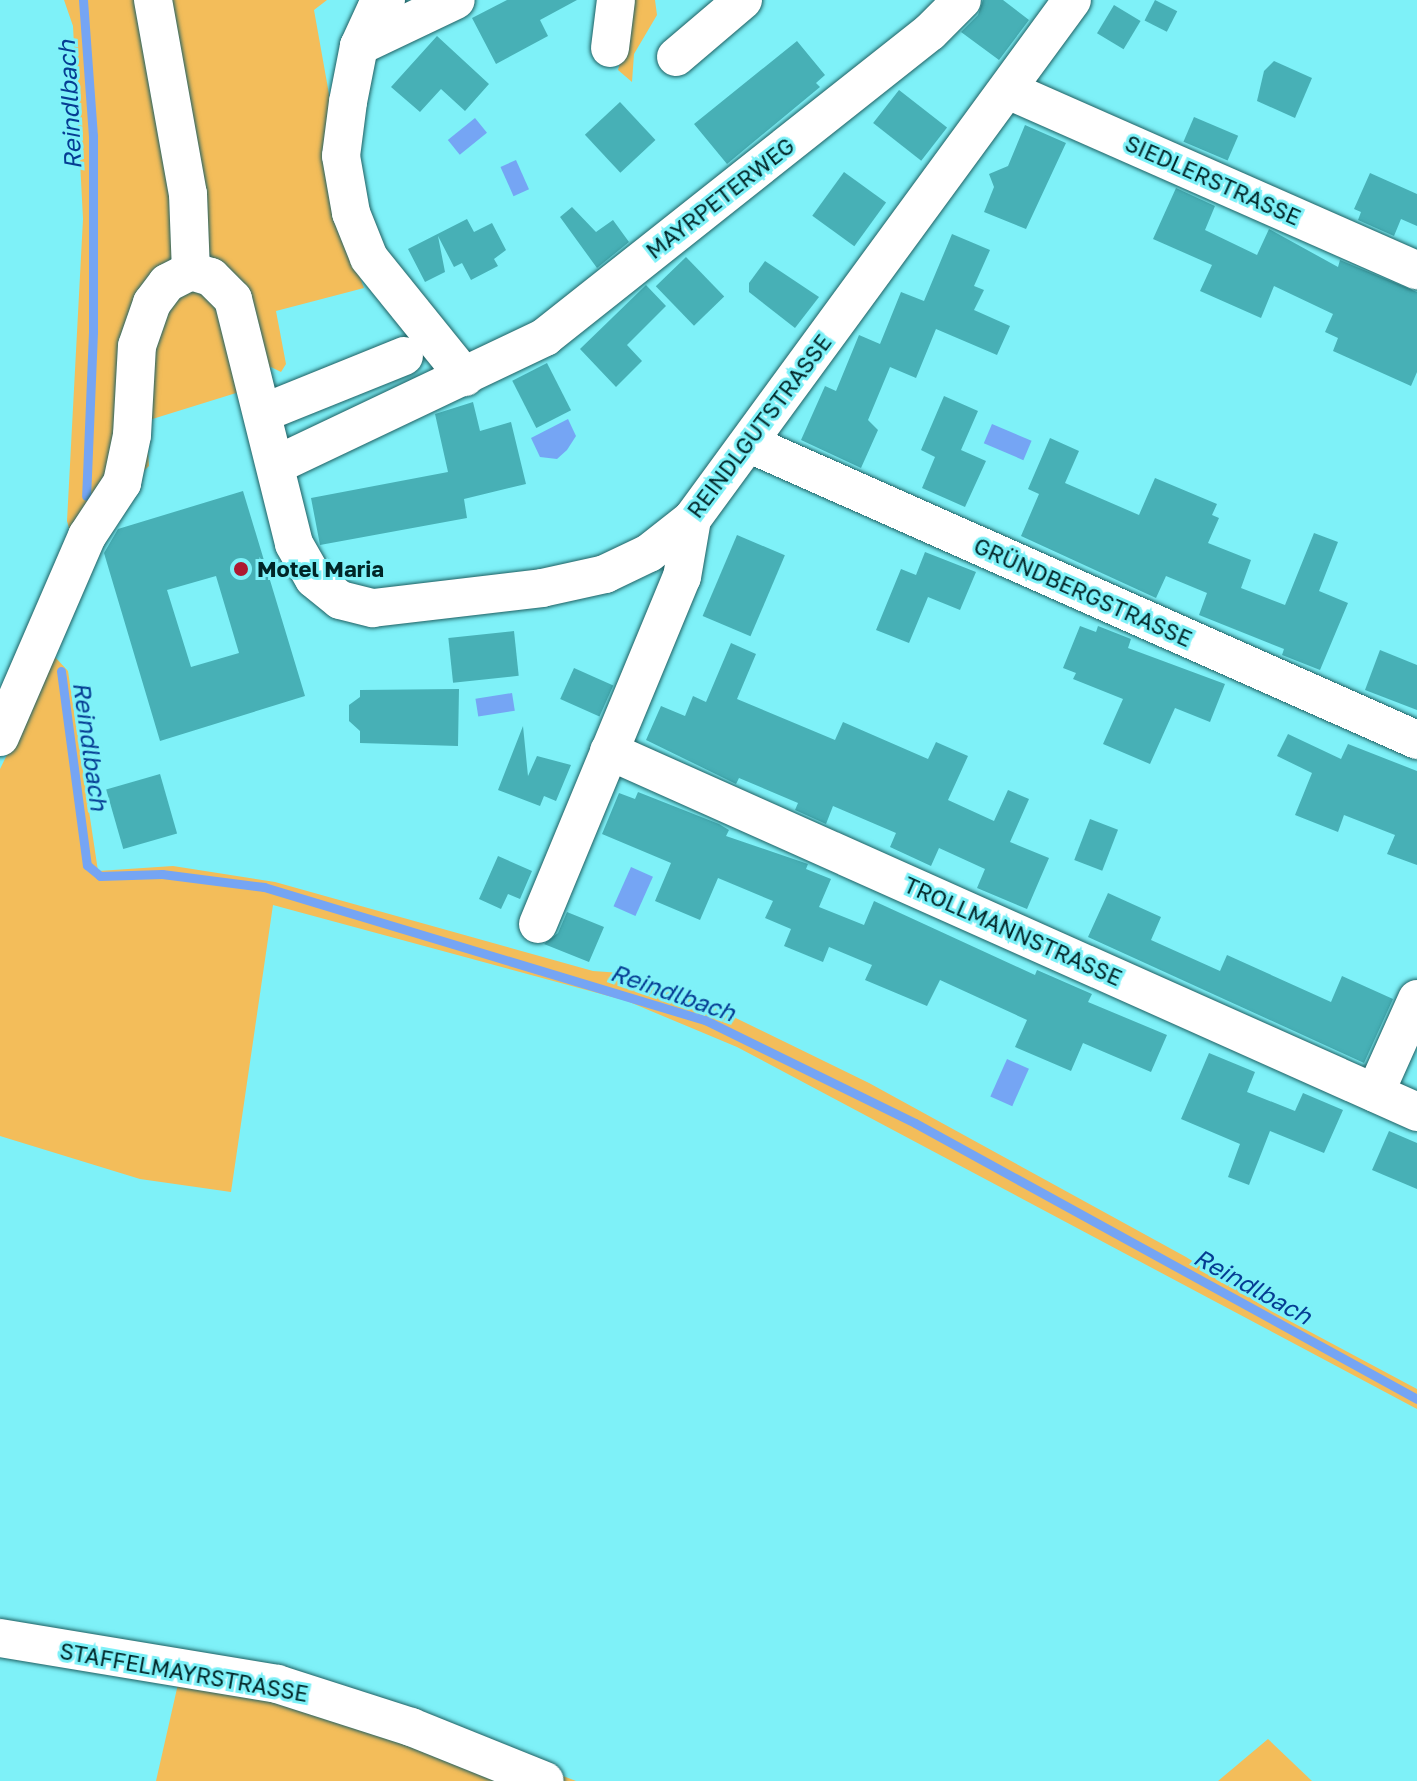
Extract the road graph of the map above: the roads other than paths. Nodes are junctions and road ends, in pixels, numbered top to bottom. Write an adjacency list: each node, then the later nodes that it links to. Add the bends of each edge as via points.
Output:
1 (153, 0): 13 (street, via 188,194)
2 (386, 0): 8 (street, via 376,9)
3 (456, 0): 8 (street)
4 (616, 0): 9 (street)
5 (743, 0): 10 (street)
6 (962, 0): 15 (street, MAYRPETERWEG, via 930,32 545,337)
7 (1072, 0): 11 (street, REINDLGUTSTRASSE)
8 (359, 46): 15 (street, via 341,156 351,213 369,258)
9 (610, 48)
10 (676, 57)
11 (1008, 90): 12 (street, SIEDLERSTRASSE); 17 (street, REINDLGUTSTRASSE)
12 (1417, 270)
13 (191, 271): 16 (street, REINDLGUTSTRASSE, via 211,277 233,299); 20 (street, via 167,283 152,303 137,346 132,435 122,483 87,536)
14 (404, 356): 16 (street)
15 (465, 377): 18 (street, MAYRPETERWEG)
16 (263, 413): 18 (street, REINDLGUTSTRASSE)
17 (750, 444): 19 (street, REINDLGUTSTRASSE); 21 (street, GRÜNDBERGSTRASSE)
18 (276, 465): 19 (street, REINDLGUTSTRASSE, via 294,544 314,579 340,600 373,608 542,588 605,574 649,553)
19 (692, 519): 22 (street, via 682,577)
20 (0, 737)
21 (1417, 740)
22 (609, 751): 23 (street); 25 (street, TROLLMANNSTRASSE)
23 (538, 924)
24 (1417, 999): 25 (street)
25 (1375, 1093): 26 (street, TROLLMANNSTRASSE)
26 (1417, 1112)
27 (0, 1638): 28 (street, STAFFELMAYRSTRASSE, via 277,1684 411,1727)
28 (544, 1781)

